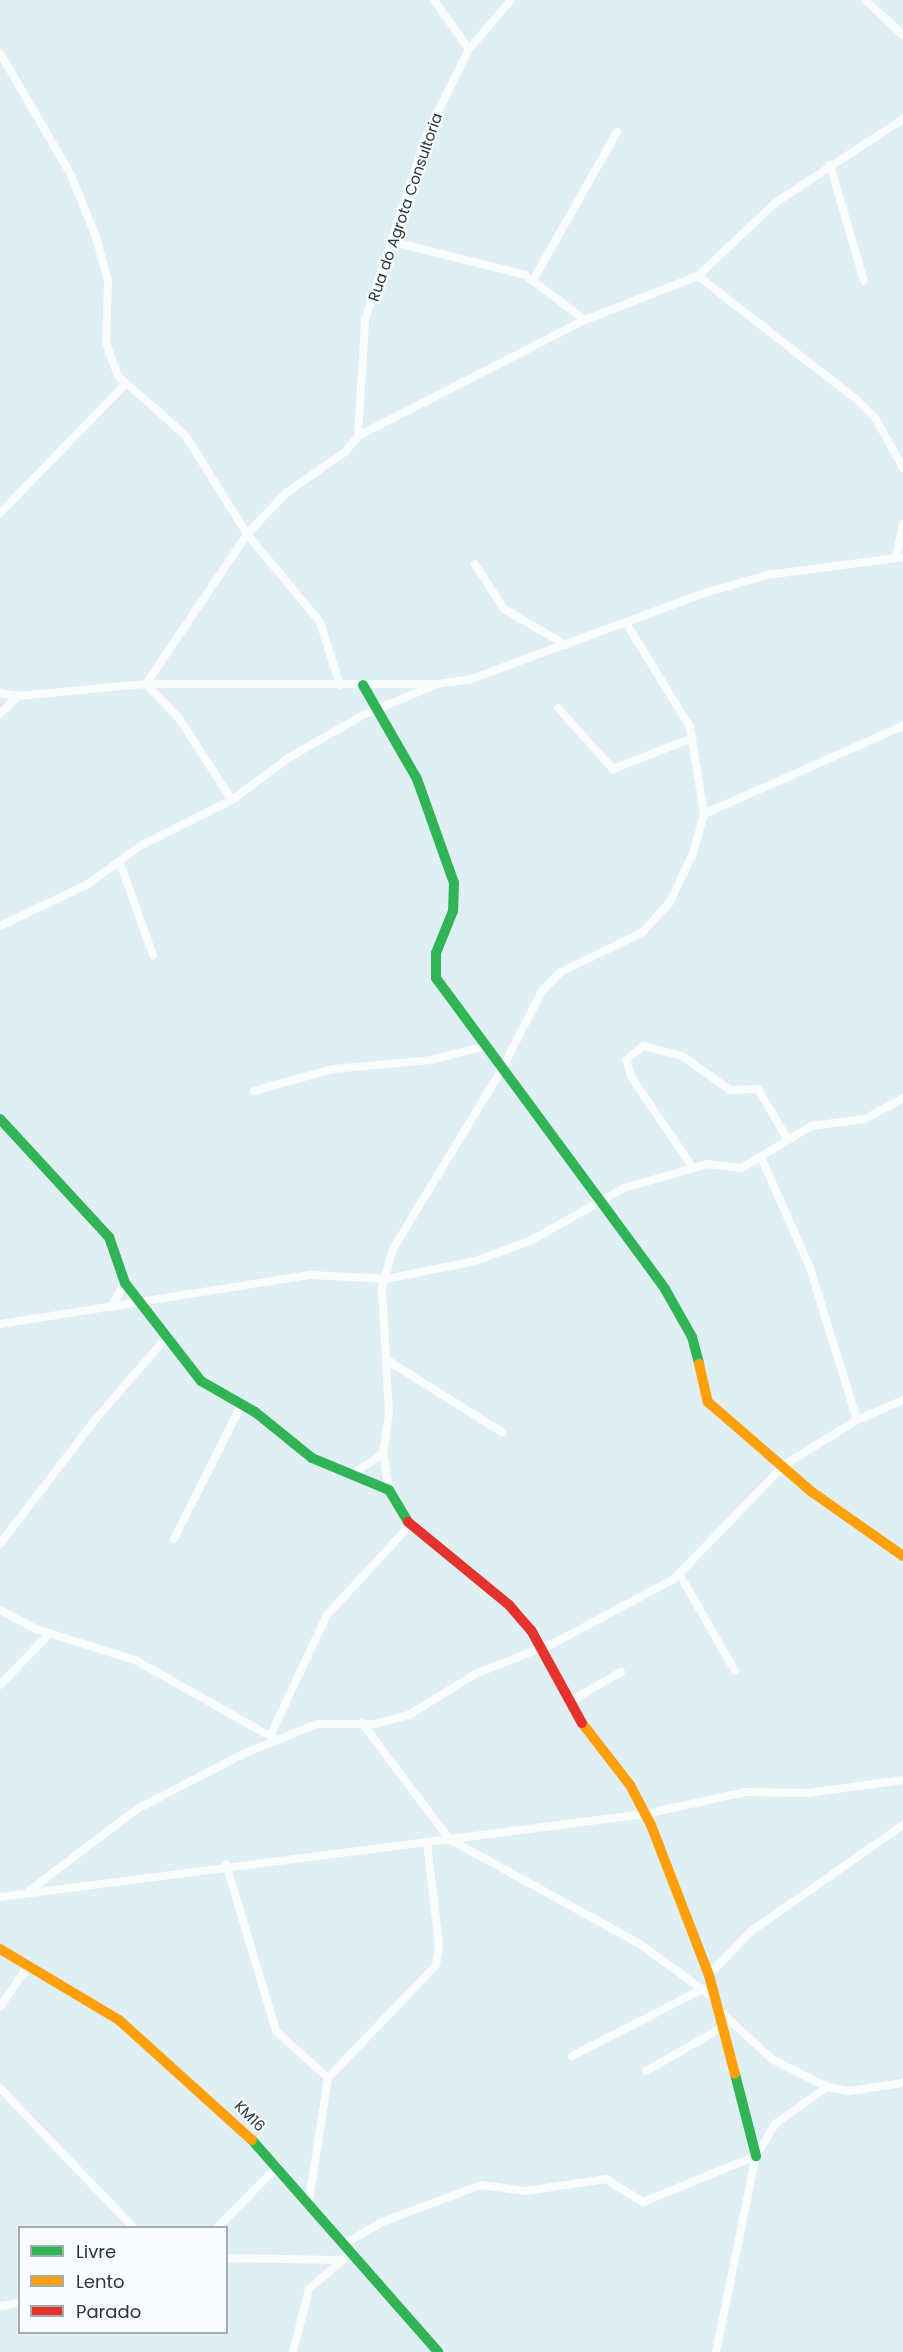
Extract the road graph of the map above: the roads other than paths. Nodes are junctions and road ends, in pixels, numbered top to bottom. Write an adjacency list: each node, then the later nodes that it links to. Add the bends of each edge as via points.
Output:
1 (434, 0): 5 (street)
2 (511, 0): 5 (street, Rua do Agrota Consultoria)
3 (865, 0): 4 (street)
4 (903, 35)
5 (469, 49): 10 (street, Rua do Agrota Consultoria, via 428,134)
6 (0, 53): 15 (street, via 78,191 108,281 106,343)
7 (903, 119): 9 (street)
8 (617, 132): 12 (street)
9 (830, 165): 11 (street, via 732,239); 13 (street)
10 (393, 242): 12 (street); 16 (street, Rua do Agrota Consultoria, via 365,321)
11 (698, 276): 14 (street); 17 (street, via 856,399 876,419)
12 (532, 280): 14 (street)
13 (864, 281)
14 (585, 320): 16 (street)
15 (124, 385): 18 (street); 20 (street, via 178,428)
16 (358, 436): 20 (street, via 345,452 286,493)
17 (903, 468)
18 (0, 513)
19 (903, 524): 21 (street)
20 (247, 534): 25 (street); 27 (street, via 320,622)
21 (899, 557): 23 (street, via 767,575)
22 (475, 564): 24 (street, via 504,609)
23 (626, 623): 24 (street); 35 (street, via 687,717)
24 (566, 645): 26 (street, via 512,667)
25 (146, 684): 27 (street); 30 (street); 36 (street, via 178,717)
26 (437, 684): 28 (street); 32 (street)
27 (339, 685): 28 (street)
28 (363, 685): 32 (street)
29 (0, 693): 30 (street)
30 (18, 696): 33 (street)
31 (558, 708): 35 (street, via 613,769)
32 (376, 710): 36 (street, via 290,757); 41 (street, via 417,779 454,883 453,910 436,953 436,978)
33 (0, 714)
34 (903, 726): 37 (street)
35 (692, 738): 37 (street)
36 (232, 800): 38 (street, via 140,846)
37 (704, 814): 42 (street, via 690,864 659,916 631,942 550,980)
38 (120, 863): 39 (street, via 72,893); 40 (street)
39 (0, 926)
40 (153, 955)
41 (486, 1046): 42 (street); 43 (street, via 431,1060 333,1069)
42 (502, 1069): 49 (street); 50 (street, via 393,1249)
43 (254, 1091)
44 (903, 1098): 46 (street, via 865,1119 822,1122)
45 (0, 1119): 51 (street, via 109,1237)
46 (788, 1140): 47 (street); 48 (street, via 758,1089 730,1090 682,1056 643,1046 626,1060 632,1078)
47 (761, 1158): 48 (street, via 742,1168); 59 (street, via 810,1268)
48 (693, 1168): 49 (street, via 624,1188)
49 (601, 1202): 50 (street, via 505,1251); 62 (street, via 665,1288 692,1337 708,1402)
50 (386, 1279): 52 (street, via 311,1275); 56 (street)
51 (125, 1283): 52 (street); 53 (street)
52 (141, 1301): 53 (street); 55 (street)
53 (111, 1307): 54 (street)
54 (0, 1324)
55 (165, 1339): 58 (street, via 201,1380); 67 (street)
56 (387, 1360): 60 (street); 61 (street)
57 (903, 1400): 59 (street)
58 (241, 1405): 63 (street, via 312,1458); 66 (street)
59 (857, 1420): 62 (street)
60 (502, 1432)
61 (383, 1454): 63 (street); 64 (street)
62 (784, 1465): 68 (street); 69 (street)
63 (353, 1474): 64 (street)
64 (389, 1490): 65 (street)
65 (410, 1525): 72 (street, via 509,1605); 78 (street, via 327,1615)
66 (174, 1539)
67 (0, 1544)
68 (903, 1556)
69 (680, 1575): 72 (street, via 554,1643); 73 (street)
70 (0, 1610): 71 (street)
71 (50, 1633): 75 (street); 78 (street, via 135,1660)
72 (541, 1644): 76 (street); 77 (street, via 464,1680 409,1716)
73 (735, 1671)
74 (621, 1672): 76 (street)
75 (0, 1685)
76 (569, 1702): 80 (street)
77 (362, 1723): 78 (street, via 317,1724); 82 (street)
78 (273, 1738): 85 (street, via 137,1809)
79 (903, 1780): 80 (street, via 808,1793 745,1792)
80 (645, 1814): 82 (street); 89 (street)
81 (903, 1825): 89 (street, via 750,1932)
82 (449, 1839): 83 (street); 90 (street, via 640,1944)
83 (427, 1843): 84 (street); 96 (street, via 439,1945 436,1965)
84 (226, 1864): 85 (street); 96 (street, via 276,2031)
85 (29, 1891): 86 (street)
86 (0, 1897)
87 (0, 1949): 88 (street, KM16)
88 (29, 1965): 92 (street); 101 (street, KM16, via 139,2035)
89 (709, 1975): 91 (street)
90 (703, 1989): 91 (street); 94 (street)
91 (716, 2003): 93 (street); 98 (street, via 772,2060)
92 (0, 2007)
93 (721, 2028): 95 (street); 100 (street)
94 (572, 2056)
95 (646, 2071)
96 (328, 2078): 102 (street)
97 (903, 2083): 98 (street, via 849,2091)
98 (827, 2087): 100 (street, via 775,2124)
99 (0, 2088): 103 (street)
100 (756, 2157): 105 (street, via 643,2202 606,2179 526,2191 481,2185 382,2222); 112 (street)
101 (278, 2166): 102 (street, KM16); 104 (street)
102 (309, 2201): 105 (street, KM16)
103 (132, 2226)
104 (220, 2226)
105 (349, 2247): 107 (street); 111 (street, KM16)
106 (228, 2258): 107 (street)
107 (338, 2260): 110 (street, via 309,2289)
108 (18, 2303): 109 (street)
109 (0, 2306)
110 (293, 2352)
111 (438, 2352)
112 (716, 2352)

